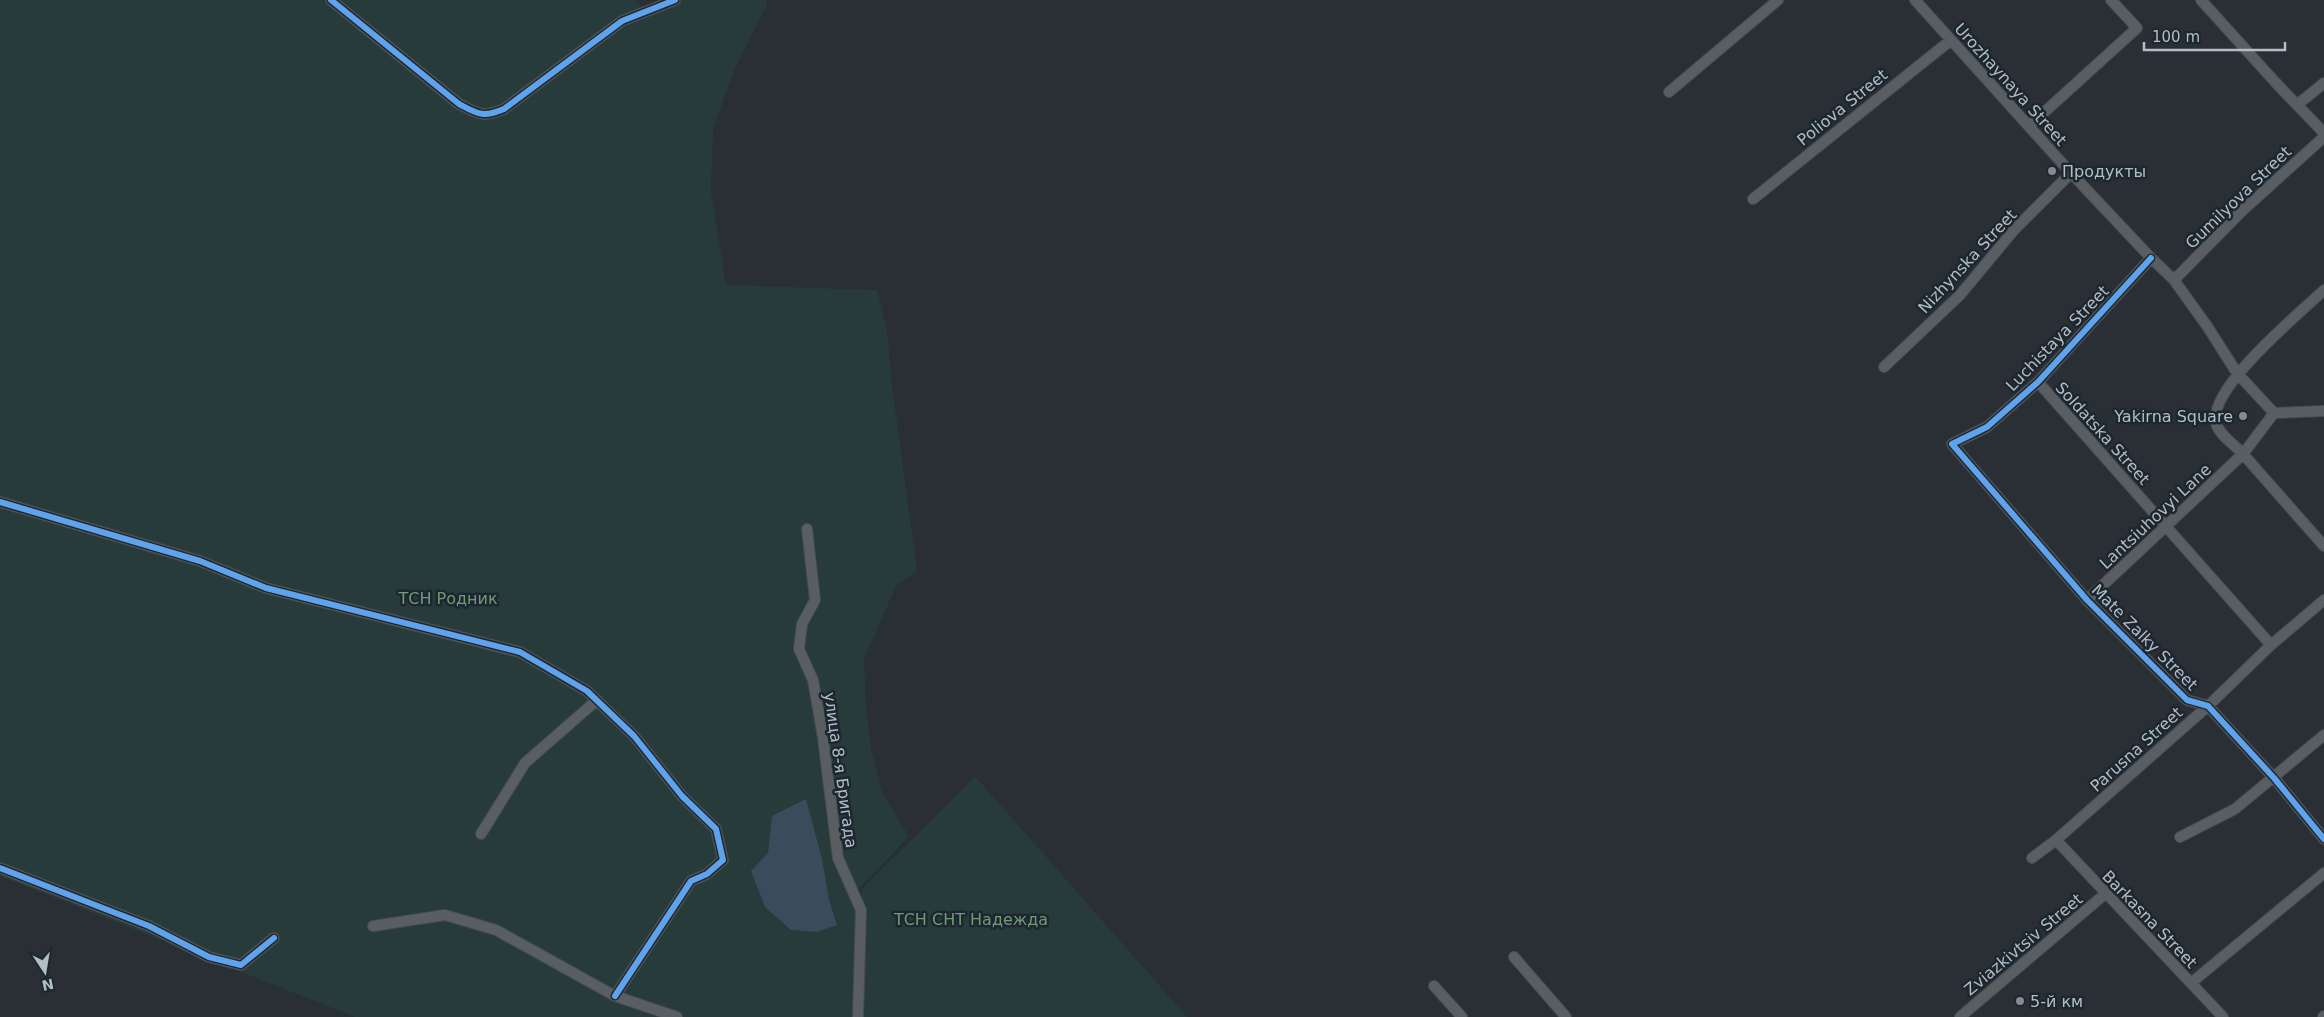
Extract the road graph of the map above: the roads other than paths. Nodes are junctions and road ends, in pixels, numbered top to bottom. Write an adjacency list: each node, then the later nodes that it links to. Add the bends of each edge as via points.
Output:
1 (332, 0): 2 (street, via 459,104 478,114 490,115 504,109 622,21)
2 (674, 0)
3 (1778, 0): 9 (street)
4 (1915, 0): 7 (street, Urozhaynaya Street)
5 (2111, 0): 11 (street, via 2137,28)
6 (2201, 0): 10 (street)
7 (1951, 40): 11 (street, Urozhaynaya Street); 14 (street, Poliova Street)
8 (2324, 83): 10 (street)
9 (1669, 92)
10 (2297, 105): 12 (street)
11 (2029, 126): 13 (street, Urozhaynaya Street)
12 (2324, 135): 16 (street, Gumilyova Street)
13 (2071, 173): 15 (street, Urozhaynaya Street); 18 (street, Nizhynska Street, via 2014,230 1960,295)
14 (1753, 198)
15 (2150, 258): 16 (street, Urozhaynaya Street); 20 (street, Luchistaya Street)
16 (2174, 280): 19 (street, Urozhaynaya Street)
17 (2324, 290): 19 (street)
18 (1884, 367)
19 (2237, 373): 22 (street); 24 (street, via 2215,412 2219,429)
20 (2038, 382): 23 (street, Luchistaya Street, via 1987,427); 26 (street, Soldatska Street)
21 (2324, 410): 22 (street)
22 (2274, 413): 24 (street)
23 (1952, 444): 29 (street, Mate Zalky Street)
24 (2243, 454): 26 (street, Lantsiuhovyi Lane); 28 (street)
25 (0, 502): 32 (street, via 200,561 266,588 520,652)
26 (2166, 526): 29 (street, Lantsiuhovyi Lane); 31 (street, Soldatska Street)
27 (807, 529): 51 (street, улица 8-я Бригада, via 815,600 802,624 799,649 813,680 824,738 838,858 861,910)
28 (2324, 546)
29 (2087, 600): 33 (street, Mate Zalky Street, via 2187,700)
30 (2324, 600): 31 (street, Parusna Street)
31 (2271, 645): 33 (street, Parusna Street)
32 (597, 700): 36 (street, via 525,762); 49 (street, via 634,736 682,796 716,829 723,860 707,874 692,881)
33 (2208, 706): 35 (street, Mate Zalky Street); 39 (street, Parusna Street)
34 (2324, 735): 35 (street)
35 (2274, 778): 37 (street, via 2235,809); 38 (street, Mate Zalky Street)
36 (481, 834)
37 (2180, 837)
38 (2324, 839)
39 (2056, 840): 40 (street, Parusna Street); 43 (street, Barkasna Street)
40 (2032, 858)
41 (0, 868): 45 (street, via 149,926 209,957 241,965)
42 (2324, 873): 47 (street)
43 (2105, 894): 47 (street, Barkasna Street); 54 (street, Zviazkivtsiv Street)
44 (373, 926): 49 (street, via 445,915 496,930)
45 (274, 938)
46 (1514, 956): 53 (street)
47 (2191, 983): 55 (street, Barkasna Street)
48 (1434, 986): 52 (street)
49 (615, 996): 50 (street)
50 (678, 1017)
51 (858, 1017)
52 (1462, 1017)
53 (1566, 1017)
54 (1960, 1017)
55 (2223, 1017)

